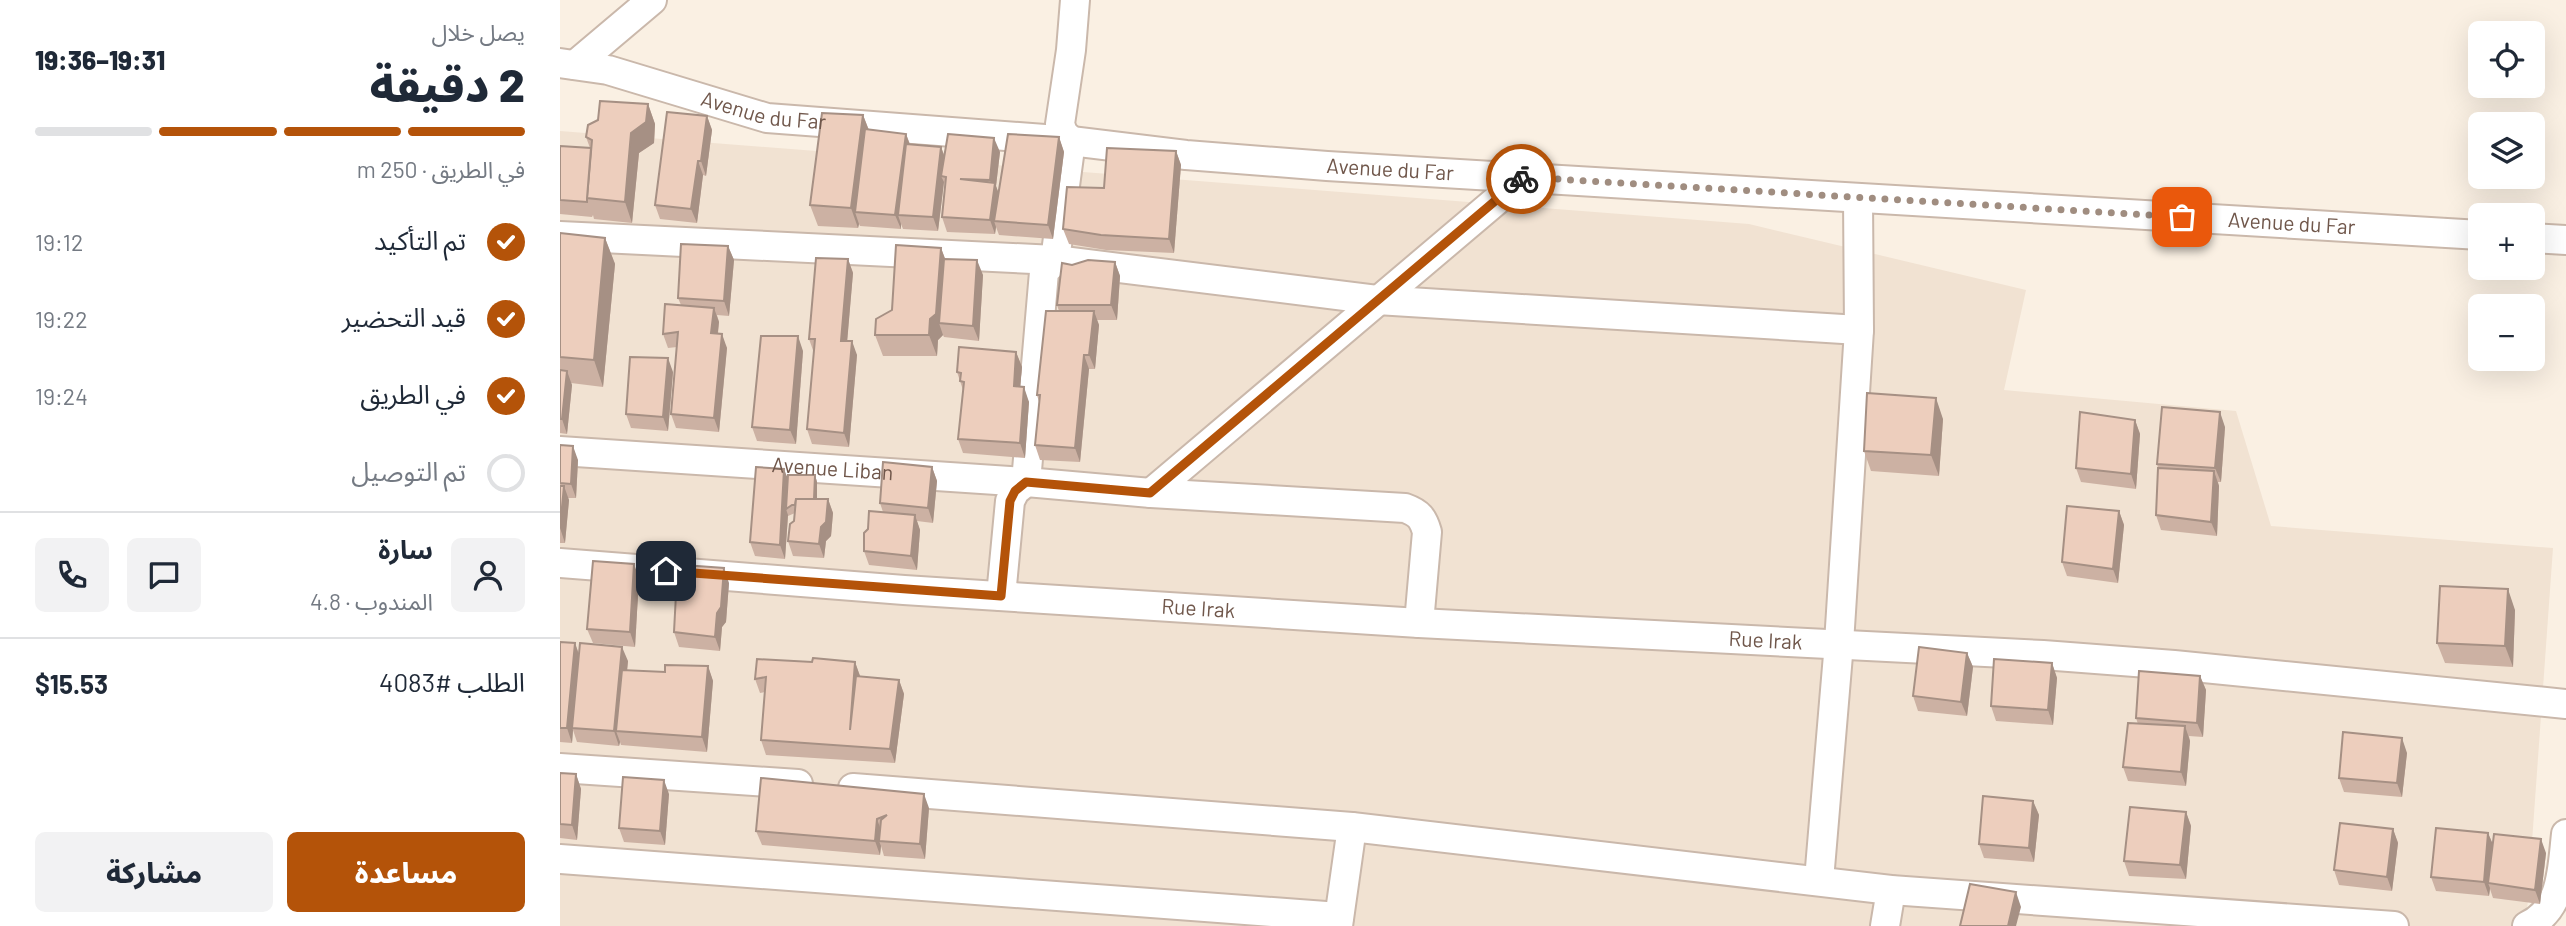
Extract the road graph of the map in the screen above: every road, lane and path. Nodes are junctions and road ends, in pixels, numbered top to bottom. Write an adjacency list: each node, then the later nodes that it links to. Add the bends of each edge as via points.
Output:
1 (652, 0): 3 (street)
2 (1075, 0): 4 (street, via 1060,124)
3 (568, 64): 4 (street, Avenue du Far, via 608,70 768,118)
4 (1071, 141): 5 (street, Avenue du Far, via 1186,155); 11 (street)
5 (1523, 177): 6 (street, Avenue du Far); 12 (street)
6 (1858, 198): 7 (street, Avenue du Far); 13 (street)
7 (2468, 233)
8 (560, 236): 11 (street)
9 (2545, 239): 10 (street)
10 (2566, 240)
11 (1055, 260): 12 (street); 15 (street, via 1044,272)
12 (1377, 300): 13 (street); 16 (street)
13 (1859, 330): 20 (street)
14 (560, 451): 15 (street, Avenue Liban)
15 (1026, 482): 16 (street, Avenue Liban); 18 (street, via 1010,501)
16 (1150, 493): 19 (street, Avenue Liban, via 1392,506 1418,513 1427,532)
17 (560, 563): 18 (street, Rue Irak)
18 (1001, 596): 19 (street, Rue Irak)
19 (1419, 622): 20 (street, Rue Irak)
20 (1839, 643): 21 (street, Rue Irak, via 2174,665); 26 (street)
21 (2566, 704)
22 (560, 768): 23 (street)
23 (1352, 827): 26 (street); 28 (street)
24 (2566, 834): 31 (street, via 2554,903 2540,920)
25 (560, 859): 28 (street)
26 (1819, 880): 27 (street)
27 (1891, 890): 29 (street); 30 (street)
28 (1339, 922)
29 (1885, 926)
30 (2394, 926)
31 (2527, 926)

